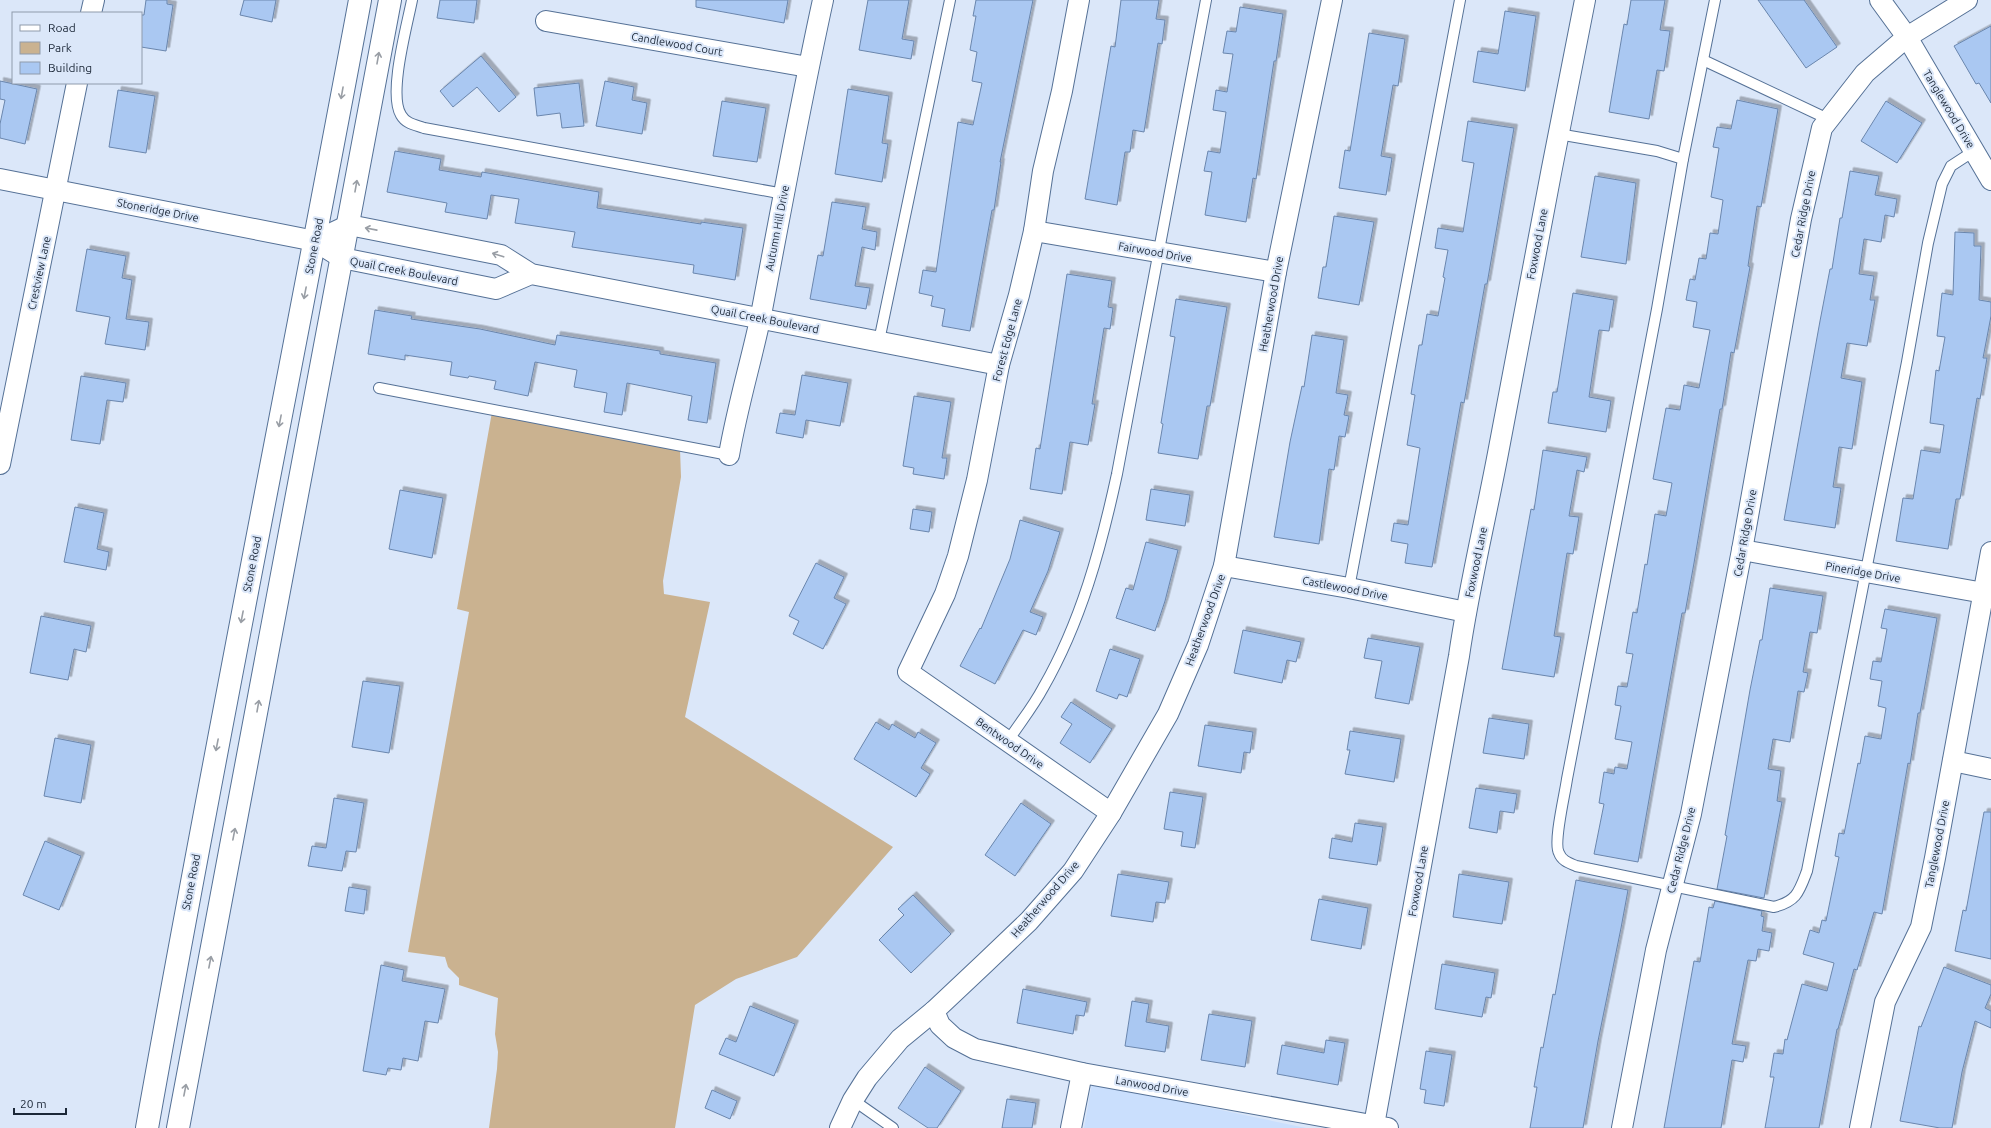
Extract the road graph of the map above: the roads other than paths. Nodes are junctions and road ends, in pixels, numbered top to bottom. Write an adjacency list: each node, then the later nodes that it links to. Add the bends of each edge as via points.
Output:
1 (94, 0): 15 (street)
2 (360, 0): 31 (main road, Stone Road, one-way to 31)
3 (390, 0): 29 (main road, one-way to 3)
4 (412, 0): 28 (lane, via 396,84 401,115 409,123 424,128)
5 (823, 0): 19 (street, Autumn Hill Drive)
6 (950, 0): 37 (lane)
7 (1079, 0): 30 (street, Forest Edge Lane, via 1062,91 1043,171)
8 (1206, 0): 32 (lane)
9 (1332, 0): 34 (street, Heatherwood Drive)
10 (1460, 0): 48 (lane)
11 (1585, 0): 22 (street, Foxwood Lane)
12 (1716, 0): 18 (lane)
13 (1880, 0): 17 (street, Tanglewood Drive)
14 (1967, 0): 17 (street, Cedar Ridge Drive)
15 (91, 12)
16 (546, 21): 19 (street, Candlewood Court)
17 (1907, 37): 21 (street, Cedar Ridge Drive, via 1865,74); 23 (street, Tanglewood Drive)
18 (1703, 60): 21 (lane); 24 (lane)
19 (808, 67): 28 (street, Autumn Hill Drive)
20 (77, 84): 27 (street, Crestview Lane)
21 (1828, 119): 42 (street, Cedar Ridge Drive, via 1822,128 1801,219)
22 (1558, 134): 24 (lane, via 1657,151); 50 (street, Foxwood Lane)
23 (1974, 151): 26 (street, Tanglewood Drive); 47 (lane, via 1951,166 1942,184 1928,243)
24 (1683, 159): 56 (lane, via 1656,316 1557,840 1558,852 1564,860 1576,866)
25 (0, 179): 27 (street, Stoneridge Drive)
26 (1991, 180)
27 (56, 190): 31 (street, Stoneridge Drive); 41 (street, Crestview Lane)
28 (784, 194): 36 (street, Autumn Hill Drive)
29 (349, 225): 31 (street); 33 (main road); 35 (street, Quail Creek Boulevard, one-way to 29, via 501,255)
30 (1034, 231): 32 (street, Fairwood Drive); 38 (street, Forest Edge Lane)
31 (315, 241): 33 (street, Quail Creek Boulevard); 44 (main road, Stone Road, one-way to 44)
32 (1158, 252): 34 (street, Fairwood Drive); 52 (lane, via 1117,474 1094,568 1079,613 1062,651 1043,689)
33 (342, 258): 35 (street, Quail Creek Boulevard, via 496,289); 46 (main road)
34 (1276, 272): 45 (street, Heatherwood Drive)
35 (531, 274): 36 (street, Quail Creek Boulevard)
36 (760, 318): 37 (street, Quail Creek Boulevard); 40 (street, Autumn Hill Drive, via 735,420)
37 (878, 341): 38 (street, Quail Creek Boulevard)
38 (999, 365): 51 (street, Forest Edge Lane, via 977,480 958,556 945,594)
39 (379, 388): 40 (lane)
40 (730, 455)
41 (0, 464)
42 (1742, 550): 47 (street, Pineridge Drive); 56 (street, Cedar Ridge Drive, via 1691,814)
43 (1991, 552): 49 (street, Tanglewood Drive)
44 (252, 566): 46 (main road); 62 (main road, Stone Road, one-way to 62, via 186,904)
45 (1224, 566): 48 (street, Castlewood Drive); 55 (street, Heatherwood Drive, via 1198,645 1168,714)
46 (283, 572): 63 (main road, one-way to 46)
47 (1865, 572): 49 (street, Pineridge Drive); 56 (lane, via 1808,871 1799,892 1788,903 1774,907)
48 (1349, 588): 50 (street, Castlewood Drive)
49 (1984, 593): 53 (street, Tanglewood Drive)
50 (1466, 612): 61 (street, Foxwood Lane)
51 (908, 672): 52 (street, Bentwood Drive)
52 (1008, 741): 55 (street, Bentwood Drive)
53 (1953, 761): 54 (street); 68 (street, Tanglewood Drive, via 1921,927 1885,1002)
54 (1991, 769)
55 (1111, 813): 57 (street, Heatherwood Drive, via 1073,871 1029,921)
56 (1672, 885): 67 (street, Cedar Ridge Drive, via 1656,950)
57 (934, 1011): 58 (street, Lanwood Drive, via 940,1026 954,1038 975,1049); 59 (street, Heatherwood Drive, via 900,1038 867,1078)
58 (1082, 1073): 60 (street, Lanwood Drive); 66 (street)
59 (853, 1100): 64 (street, Heatherwood Drive); 65 (lane)
60 (1326, 1122): 61 (street, Lanwood Drive)
61 (1381, 1127)
62 (147, 1128)
63 (178, 1128)
64 (840, 1128)
65 (893, 1128)
66 (1071, 1128)
67 (1622, 1128)
68 (1860, 1128)

